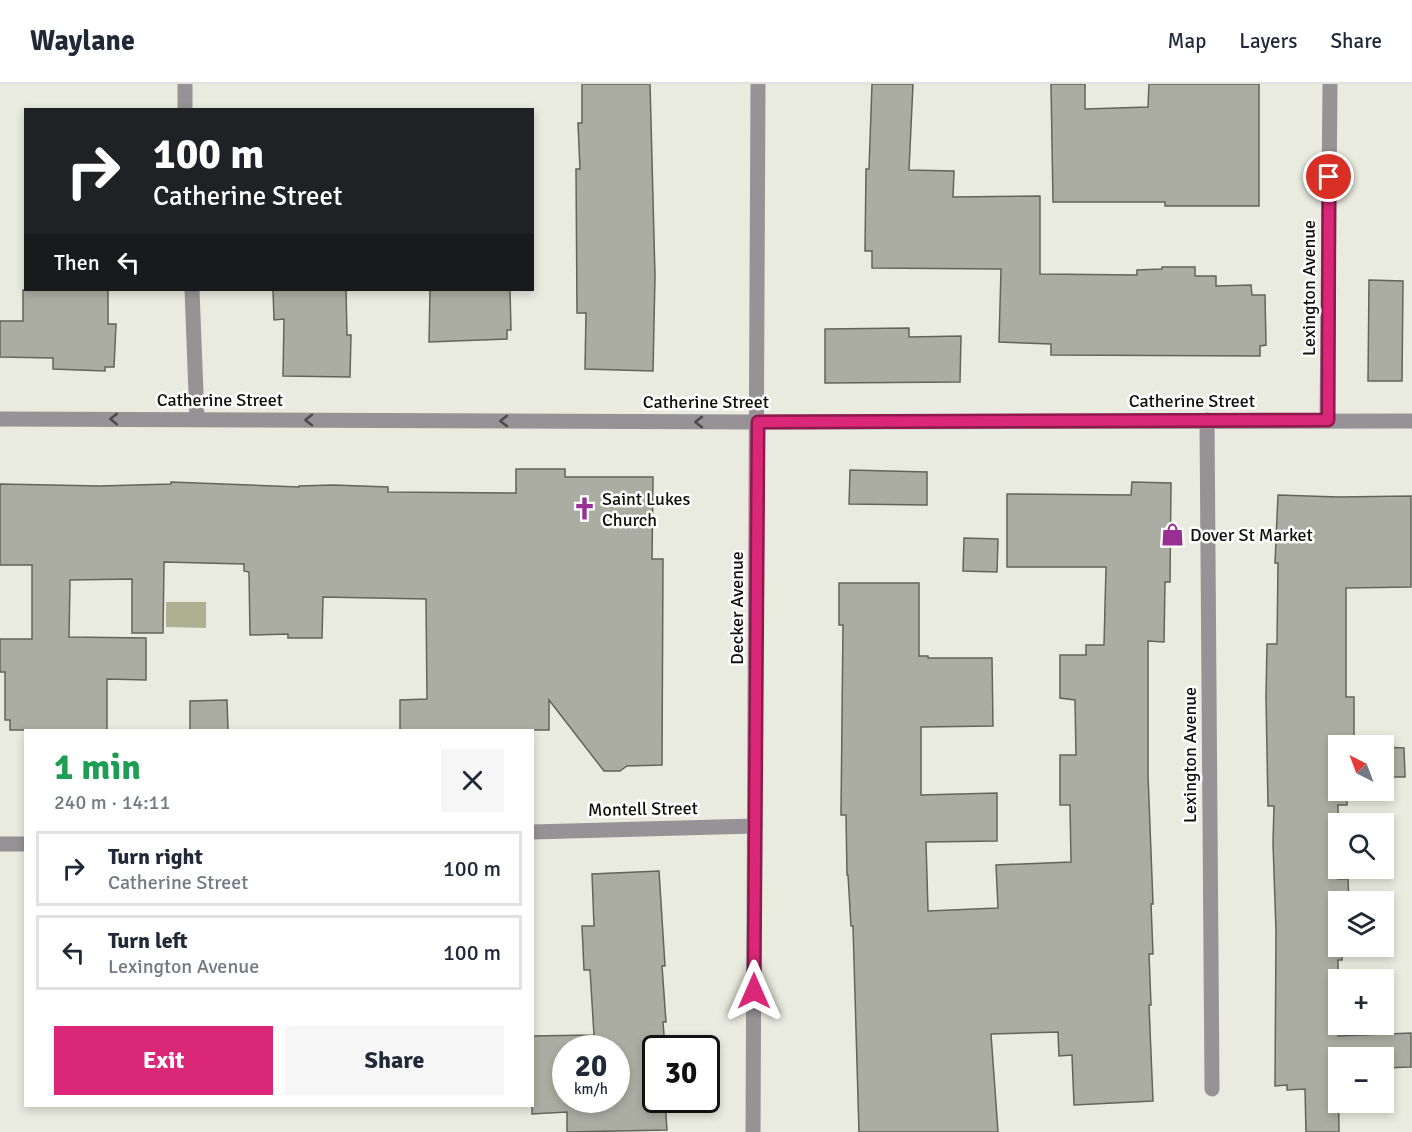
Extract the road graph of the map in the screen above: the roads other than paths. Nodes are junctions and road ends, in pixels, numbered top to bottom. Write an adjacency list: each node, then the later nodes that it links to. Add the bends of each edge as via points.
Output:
1 (185, 84): 4 (street)
2 (758, 84): 11 (street, Decker Avenue)
3 (1330, 84): 9 (street, Lexington Avenue)
4 (186, 108)
5 (192, 291): 7 (street)
6 (0, 419): 7 (street, Catherine Street, one-way to 6)
7 (197, 419): 11 (street, Catherine Street, one-way to 7)
8 (1208, 420): 9 (street, Catherine Street); 11 (street, Catherine Street); 16 (street, Lexington Avenue)
9 (1328, 420): 10 (street, Catherine Street)
10 (1412, 421)
11 (758, 422): 12 (street, Decker Avenue)
12 (755, 826): 13 (street, Montell Street); 17 (street, Decker Avenue)
13 (534, 832)
14 (0, 844): 15 (street)
15 (24, 844)
16 (1212, 1089)
17 (753, 1132)

